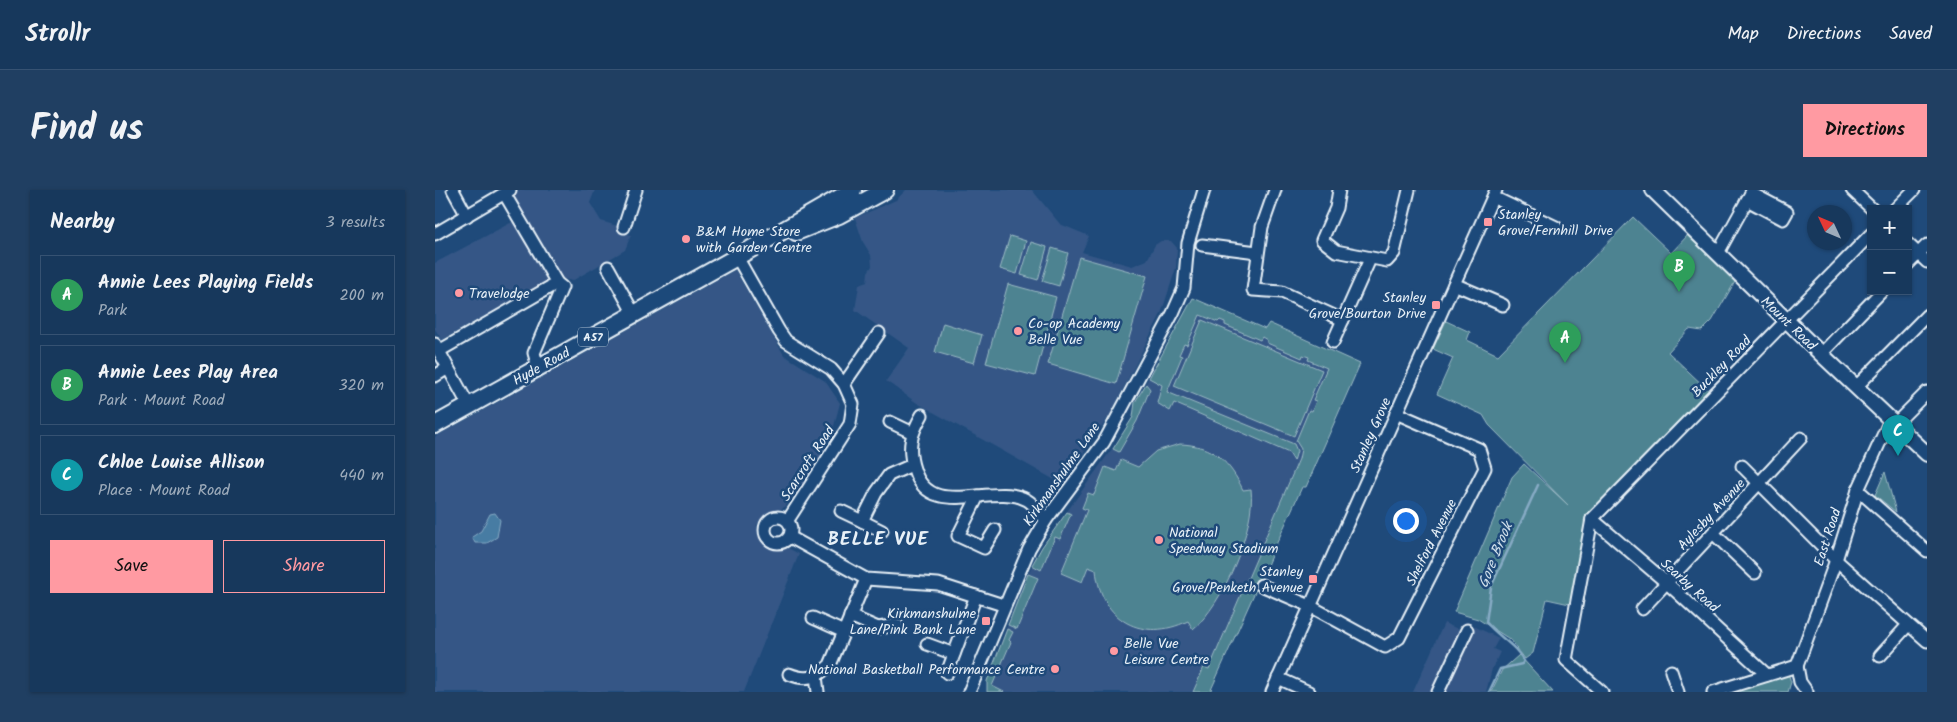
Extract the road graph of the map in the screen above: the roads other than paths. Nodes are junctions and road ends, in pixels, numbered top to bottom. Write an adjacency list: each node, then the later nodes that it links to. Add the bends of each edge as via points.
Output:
1 (453, 190): 18 (street)
2 (636, 190): 20 (street)
3 (853, 190): 19 (highway, Hyde Road / A57)
4 (868, 190): 19 (highway, Hyde Road / A57)
5 (885, 190): 26 (highway, Hyde Road / A57, via 839,215)
6 (1204, 190): 69 (street, Kirkmanshulme Lane, via 1188,243 1183,288 1173,313 1104,442)
7 (1275, 190): 27 (street)
8 (1339, 190): 31 (street, via 1336,208 1322,240 1335,251)
9 (1409, 190): 31 (street, via 1391,259)
10 (1653, 190): 28 (main road, Mount Road)
11 (1852, 190): 16 (street)
12 (1913, 190): 17 (street)
13 (507, 192): 18 (street); 34 (street)
14 (1494, 194): 21 (street); 35 (street, Stanley Grove)
15 (1750, 194): 28 (street)
16 (1868, 205)
17 (1899, 205)
18 (467, 216): 22 (street)
19 (802, 220): 26 (highway, Hyde Road / A57)
20 (624, 227)
21 (1556, 228)
22 (435, 234)
23 (1867, 238): 41 (street, Buckley Road)
24 (1202, 245): 27 (street)
25 (1912, 246): 29 (street)
26 (751, 249): 30 (highway, Hyde Road / A57)
27 (1257, 252): 40 (street, via 1253,290 1282,292)
28 (1719, 253): 41 (main road, Mount Road)
29 (1924, 254): 32 (street)
30 (737, 257): 38 (highway, Hyde Road / A57); 49 (street, Scarcroft Road, via 786,341 831,369)
31 (1370, 259): 40 (street)
32 (1912, 262)
33 (608, 267): 38 (street)
34 (557, 283): 44 (street); 46 (street, via 562,287 534,353)
35 (1454, 284): 37 (street); 53 (street, Stanley Grove)
36 (1878, 295): 45 (street)
37 (1503, 305)
38 (634, 314): 46 (highway, Hyde Road / A57)
39 (1927, 315): 50 (street)
40 (1343, 320): 43 (street)
41 (1787, 321): 45 (main road, Mount Road); 67 (street, Buckley Road)
42 (879, 333): 49 (street)
43 (1333, 342)
44 (437, 347): 47 (street)
45 (1821, 354): 50 (main road, Mount Road)
46 (538, 367): 52 (highway, Hyde Road / A57)
47 (448, 368): 48 (street); 52 (street)
48 (435, 376)
49 (844, 384): 68 (street, Scarcroft Road, via 853,404 850,424)
50 (1856, 387): 56 (main road, Mount Road)
51 (1927, 392): 56 (street)
52 (469, 406): 57 (highway, Hyde Road / A57)
53 (1396, 413): 83 (street, Stanley Grove); 83 (street, Shelford Avenue, via 1479,449 1485,468 1399,638 1385,647)
54 (922, 415): 58 (street)
55 (890, 422): 58 (street)
56 (1893, 422): 60 (main road, Mount Road); 64 (street, East Road)
57 (435, 424)
58 (911, 432): 61 (street)
59 (1801, 438): 63 (street, Aylesby Avenue)
60 (1927, 454)
61 (912, 465): 65 (street, via 916,477 929,492 943,498); 70 (street, via 889,475)
62 (1742, 466): 63 (street)
63 (1760, 483): 73 (street, Aylesby Avenue); 76 (street)
64 (1858, 490): 75 (street); 76 (street, East Road)
65 (978, 496): 69 (street, via 1006,495 1028,500); 71 (street, via 958,536 983,548)
66 (841, 511): 70 (street)
67 (1593, 519): 79 (street, Searby Road); 107 (street, via 1566,660)
68 (788, 520): 74 (street, Scarcroft Road, via 791,528); 74 (street, Scarcroft Road, via 780,516 771,518 765,525 765,534 774,543 783,543)
69 (1046, 520): 82 (street, Kirkmanshulme Lane, via 1029,548)
70 (862, 521): 72 (street)
71 (995, 530)
72 (882, 531)
73 (1713, 533): 77 (street); 79 (street, Aylesby Avenue)
74 (789, 537): 78 (street)
75 (1927, 551)
76 (1836, 560): 87 (street); 95 (street, East Road)
77 (1755, 573)
78 (866, 579): 81 (street, via 938,584); 85 (street)
79 (1667, 583): 84 (street, Aylesby Avenue); 99 (street, Searby Road)
80 (1261, 585): 83 (street)
81 (977, 596): 82 (street); 93 (street)
82 (1003, 605): 103 (street, Kirkmanshulme Lane)
83 (1310, 606): 101 (street, Stanley Grove)
84 (1642, 609)
85 (850, 616): 88 (street, via 879,628); 90 (street)
86 (813, 618): 90 (street)
87 (1908, 624): 91 (street); 94 (street)
88 (897, 625)
89 (1467, 630): 106 (street)
90 (844, 632): 100 (street, via 830,665)
91 (1927, 642)
92 (927, 644): 93 (street)
93 (954, 654): 97 (street)
94 (1880, 656)
95 (1797, 666): 99 (street); 110 (street, via 1800,682)
96 (1671, 671): 108 (street)
97 (947, 673)
98 (789, 674): 100 (street, via 799,678)
99 (1767, 675): 109 (street)
100 (816, 676): 102 (street)
101 (1278, 678): 104 (street, Stanley Grove); 105 (street)
102 (818, 692)
103 (969, 692)
104 (1272, 692)
105 (1309, 692)
106 (1438, 692)
107 (1602, 692)
108 (1678, 692)
109 (1713, 692)
110 (1807, 692)

